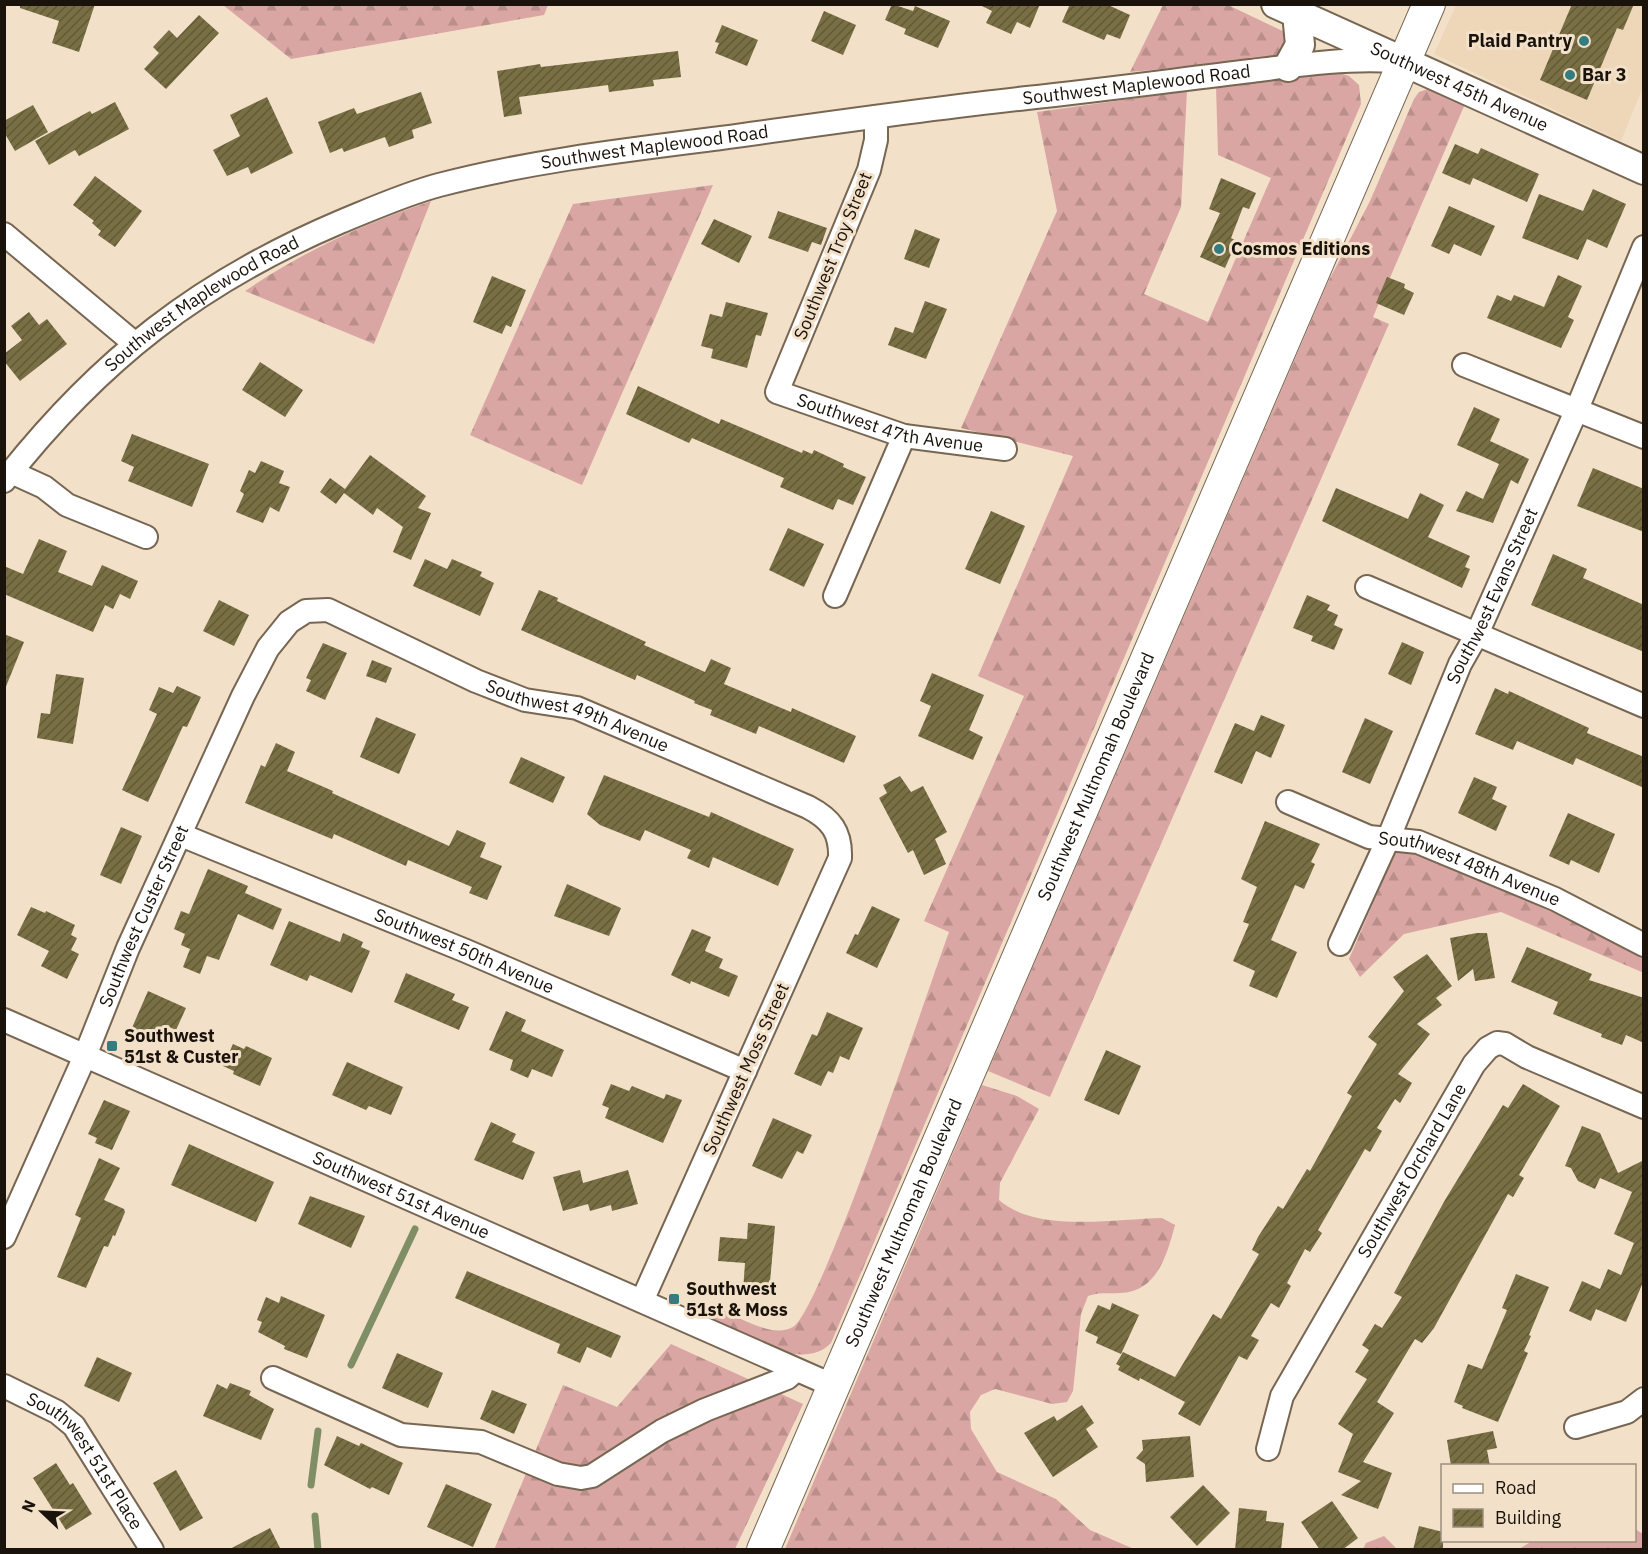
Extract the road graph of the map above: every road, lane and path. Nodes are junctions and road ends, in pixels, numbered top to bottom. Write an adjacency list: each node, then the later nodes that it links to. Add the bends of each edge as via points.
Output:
1 (1429, 4): 3 (main road, Southwest Multnomah Boulevard)
2 (1286, 9): 3 (street, Southwest 45th Avenue); 4 (street, via 1300,45)
3 (1404, 62): 4 (street, Southwest Maplewood Road, via 1366,59); 6 (street, Southwest 45th Avenue); 38 (main road, Southwest Multnomah Boulevard)
4 (1288, 67): 5 (street, Southwest Maplewood Road)
5 (876, 117): 9 (street, Southwest Maplewood Road, via 581,158 428,188 262,258 201,294); 11 (street, Southwest Troy Street, via 876,140 869,170)
6 (1644, 170)
7 (4, 234): 9 (street)
8 (1644, 247): 12 (street, Southwest Evans Street)
9 (134, 343): 16 (street, Southwest Maplewood Road, via 74,402)
10 (1464, 365): 12 (street)
11 (777, 392): 13 (street, Southwest 47th Avenue)
12 (1577, 409): 14 (street); 21 (street, Southwest Evans Street)
13 (904, 436): 15 (street, Southwest 47th Avenue); 19 (street)
14 (1644, 437)
15 (1005, 449)
16 (8, 477): 17 (street, via 44,487 67,505)
17 (146, 537)
18 (1367, 587): 21 (street)
19 (836, 596)
20 (306, 611): 24 (street, Southwest Custer Street, via 289,622 268,648); 25 (street, Southwest 49th Avenue, via 343,614 476,681 525,700 577,708 808,807 823,815)
21 (1477, 634): 22 (street); 26 (street, Southwest Evans Street, via 1460,664)
22 (1644, 706)
23 (1288, 802): 26 (street, Southwest 48th Avenue, via 1369,837)
24 (181, 835): 30 (street, Southwest Custer Street, via 128,948); 31 (street, Southwest 50th Avenue)
25 (840, 836): 31 (street, Southwest Moss Street, via 840,858)
26 (1389, 837): 27 (street, Southwest Evans Street); 28 (street, Southwest 48th Avenue, via 1419,842 1555,899)
27 (1340, 945)
28 (1644, 945)
29 (4, 1020): 30 (street, Southwest 51st Avenue)
30 (85, 1056): 33 (street, Southwest Custer Street); 34 (street, Southwest 51st Avenue)
31 (746, 1071): 34 (street, Southwest Moss Street)
32 (1644, 1107): 41 (street, Southwest Orchard Lane, via 1505,1044 1488,1048 1474,1064 1282,1396)
33 (4, 1237)
34 (642, 1301): 35 (street, Southwest 51st Avenue)
35 (795, 1371): 36 (street, via 787,1378 662,1431 592,1476 581,1478 558,1474 481,1442 401,1435); 38 (street, Southwest 51st Avenue)
36 (273, 1378)
37 (4, 1386): 42 (street, Southwest 51st Place, via 57,1412 74,1426)
38 (834, 1386): 43 (main road, Southwest Multnomah Boulevard)
39 (1644, 1399): 40 (street, via 1627,1412)
40 (1576, 1427)
41 (1268, 1449)
42 (152, 1550)
43 (763, 1550)

